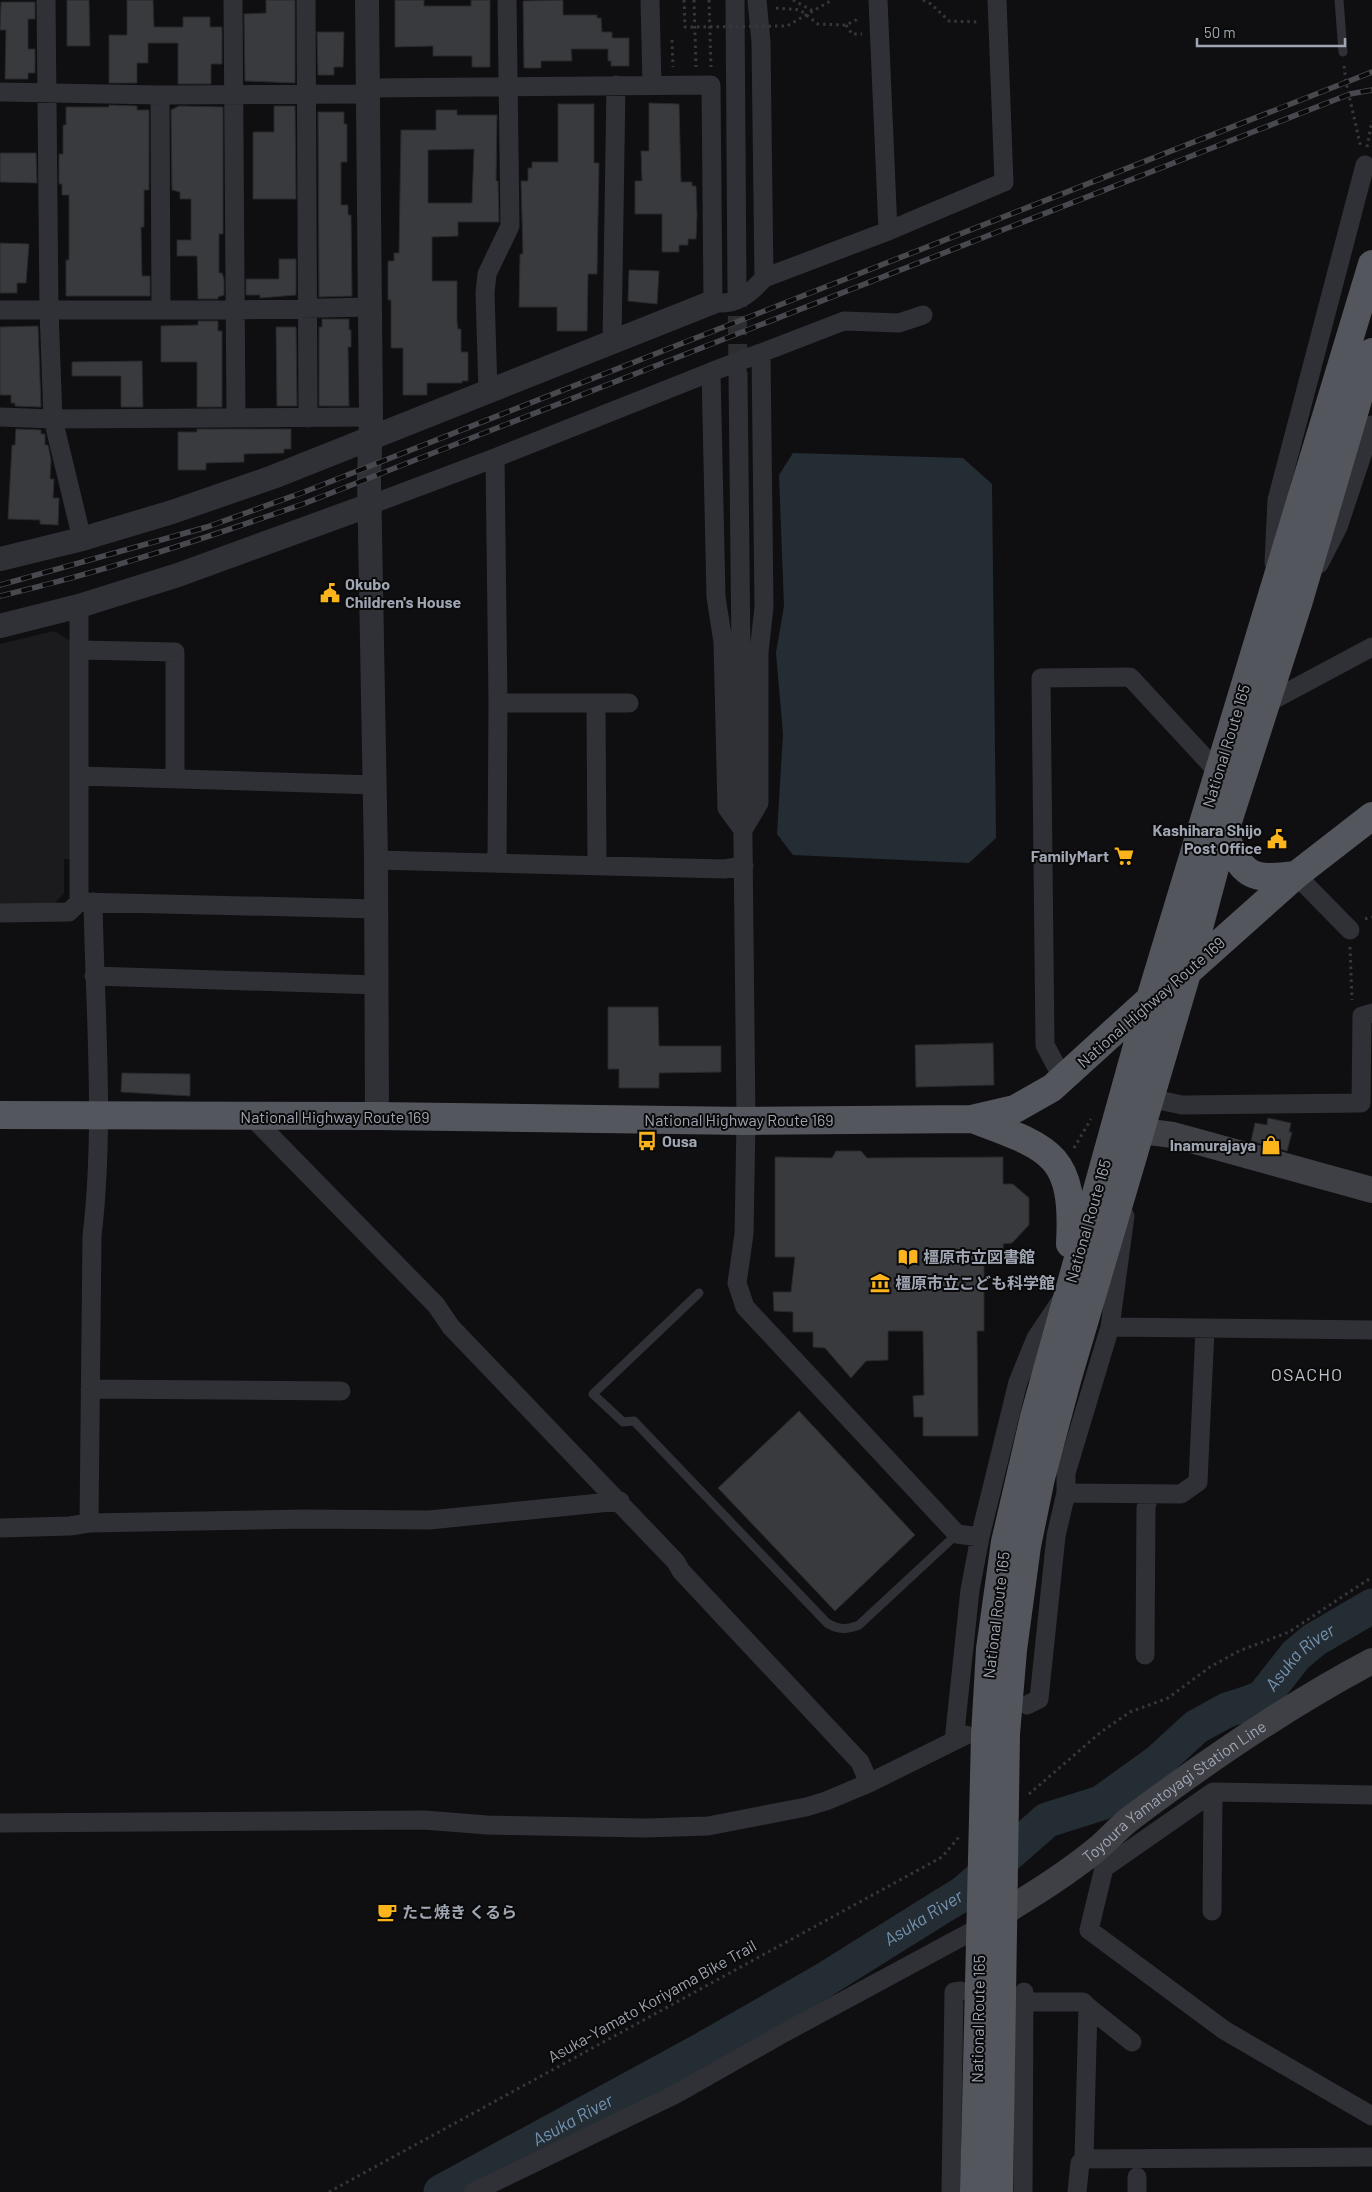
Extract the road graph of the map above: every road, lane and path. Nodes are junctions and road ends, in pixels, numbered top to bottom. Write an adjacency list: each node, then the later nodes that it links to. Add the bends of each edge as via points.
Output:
1 (46, 0): 31 (street)
2 (233, 0): 34 (street)
3 (306, 0): 32 (street)
4 (367, 0): 29 (street)
5 (507, 0): 28 (street)
6 (650, 0): 27 (street)
7 (684, 0): 18 (path, bridge, via 685,27 787,26)
8 (694, 0): 24 (path)
9 (709, 0): 24 (path, via 711,69)
10 (735, 0): 41 (street)
11 (793, 0): 18 (path)
12 (832, 0): 18 (path, bridge)
13 (878, 0): 38 (street)
14 (923, 0): 20 (path, via 950,21)
15 (997, 0): 20 (street)
16 (1339, 0): 22 (lane)
17 (763, 5): 19 (path, via 800,10 818,24 846,25 856,20); 40 (street)
18 (813, 11)
19 (861, 12)
20 (998, 21): 38 (street, via 1004,182)
21 (672, 35): 25 (path, via 673,70)
22 (1344, 52): 37 (path, via 1346,82)
23 (688, 69): 24 (path)
24 (696, 69)
25 (681, 70)
26 (616, 85): 27 (street); 28 (street); 50 (street)
27 (652, 85): 42 (street, via 711,84)
28 (509, 86): 29 (street); 55 (street, via 510,226 487,274)
29 (368, 91): 32 (street); 43 (street)
30 (0, 92): 31 (street)
31 (47, 92): 33 (street); 46 (street)
32 (307, 94): 34 (street); 44 (street)
33 (160, 95): 34 (street); 47 (street)
34 (233, 95): 48 (street)
35 (1372, 121): 36 (path)
36 (1369, 134)
37 (1365, 165): 66 (street, via 1277,500)
38 (888, 231): 40 (street)
39 (1370, 271): 66 (highway, National Route 165)
40 (764, 278): 42 (street, via 748,295 721,304)
41 (737, 288)
42 (713, 302): 50 (street)
43 (370, 307): 44 (street); 61 (street)
44 (307, 308): 48 (street); 58 (street)
45 (0, 310): 46 (street)
46 (49, 310): 47 (street); 59 (street)
47 (162, 310): 48 (street)
48 (235, 310): 57 (street)
49 (923, 315): 51 (street, via 899,323 844,321)
50 (612, 341): 55 (street)
51 (762, 352): 53 (street); 81 (street, via 764,607 759,652 759,803)
52 (1372, 352): 67 (highway, National Route 165)
53 (711, 372): 62 (street); 81 (street, via 716,597 723,642 727,808)
54 (738, 374): 81 (street)
55 (488, 391): 61 (street)
56 (0, 417): 59 (street)
57 (236, 418): 58 (street); 59 (street)
58 (308, 418): 61 (street)
59 (53, 419): 64 (street)
60 (1372, 425): 67 (street, via 1338,527)
61 (370, 428): 63 (street); 64 (street, via 336,454 172,512)
62 (495, 458): 63 (street); 73 (street)
63 (370, 505): 68 (street, via 178,575); 79 (street)
64 (82, 539): 65 (street)
65 (0, 559)
66 (1272, 596): 76 (highway, National Route 165)
67 (1298, 604): 72 (highway, National Route 165)
68 (79, 606): 69 (street); 71 (street)
69 (0, 626)
70 (1372, 647): 72 (street)
71 (80, 650): 77 (street); 78 (street, via 175,652)
72 (1267, 703): 82 (highway, National Route 165)
73 (498, 704): 74 (street); 84 (street)
74 (596, 704): 75 (street); 85 (street)
75 (629, 704)
76 (1218, 772): 95 (highway, National Route 165); 97 (street, via 1130,676 1041,678 1045,1045)
77 (80, 776): 78 (street); 88 (street)
78 (175, 778): 79 (street)
79 (375, 785): 83 (street)
80 (1372, 816): 87 (highway, National Highway Route 169)
81 (743, 830): 86 (street)
82 (1224, 834): 87 (highway, via 1237,861 1251,875 1269,879); 92 (highway, National Route 165)
83 (376, 860): 84 (street); 89 (street)
84 (497, 863): 85 (street)
85 (597, 866): 86 (street, via 724,869)
86 (744, 866): 105 (street)
87 (1296, 875): 91 (street); 92 (highway, National Highway Route 169)
88 (86, 902): 89 (street); 90 (street, via 69,912); 93 (street)
89 (376, 909): 94 (street)
90 (0, 913)
91 (1350, 930): 96 (path, via 1352,1016)
92 (1187, 972): 95 (highway, National Highway Route 169); 98 (highway, National Route 165)
93 (94, 976): 94 (street); 101 (street)
94 (377, 985): 103 (street)
95 (1150, 999): 97 (highway, National Highway Route 169); 106 (highway, National Route 165)
96 (1367, 1014): 99 (street)
97 (1063, 1079): 104 (highway, National Highway Route 169, via 1014,1109)
98 (1149, 1098): 99 (street, via 1182,1105); 106 (highway, National Route 165)
99 (1366, 1103)
100 (0, 1115): 101 (highway, National Highway Route 169)
101 (100, 1115): 102 (highway, National Highway Route 169); 115 (street, via 98,1190 92,1236)
102 (250, 1116): 103 (highway, National Highway Route 169); 119 (street, via 436,1305 451,1327)
103 (377, 1116): 105 (highway, National Highway Route 169)
104 (972, 1119): 105 (highway, National Highway Route 169); 110 (highway, via 1026,1139 1042,1148 1059,1165 1066,1179 1072,1212)
105 (746, 1120): 122 (street, via 744,1234 736,1283 745,1307)
106 (1116, 1124): 107 (path); 108 (highway, National Route 165); 109 (main road, via 1173,1135); 110 (highway, National Route 165)
107 (1071, 1153)
108 (1123, 1190): 112 (street, via 1126,1215); 131 (highway, National Route 165, via 1066,1386 1027,1546)
109 (1372, 1190)
110 (1068, 1291): 123 (street, via 1036,1338 1018,1382); 131 (highway, National Route 165, via 1020,1474 997,1591 989,1668)
111 (699, 1293): 122 (lane, via 593,1394 623,1422 634,1421 827,1623 837,1629 859,1625)
112 (1110, 1327): 113 (street); 117 (street, via 1066,1472)
113 (1205, 1329): 114 (street); 118 (street, via 1198,1482 1182,1494)
114 (1372, 1330)
115 (90, 1389): 116 (street); 120 (street)
116 (341, 1391)
117 (1066, 1493): 118 (street); 127 (street, via 1056,1536 1038,1699)
118 (1149, 1494): 125 (street, via 1146,1508)
119 (620, 1501): 120 (street, via 429,1520 303,1518); 128 (street, via 860,1762)
120 (89, 1523): 121 (street)
121 (0, 1528)
122 (957, 1534): 123 (street)
123 (980, 1537): 128 (street, via 970,1590 960,1738)
124 (1372, 1577): 131 (path, Asuka-Yamato Koriyama Bike Trail, via 1289,1632 1239,1651 1210,1667 1168,1698 1130,1712 1101,1732)
125 (1145, 1655)
126 (1372, 1662): 133 (main road, Toyoura Yamatoyagi Station Line, via 1220,1754 1128,1820)
127 (1027, 1705)
128 (869, 1783): 132 (street, via 806,1807 708,1826 646,1828 424,1820)
129 (1213, 1792): 130 (street); 133 (street); 134 (street)
130 (1372, 1795)
131 (993, 1822): 135 (highway, National Route 165); 142 (path, Asuka-Yamato Koriyama Bike Trail, via 955,1839 942,1857)
132 (0, 1823)
133 (1100, 1858): 135 (main road, Toyoura Yamatoyagi Station Line); 139 (street, via 1089,1930 1224,2030)
134 (1212, 1911)
135 (992, 1912): 143 (street, via 676,2094); 145 (highway, National Route 165); 146 (highway, National Route 165)
136 (961, 1991): 144 (street, via 954,1992)
137 (1088, 2007): 138 (street); 141 (street); 147 (street, via 1082,2002 1022,1998)
138 (1132, 2042)
139 (1372, 2116)
140 (1372, 2157): 141 (street)
141 (1084, 2159): 148 (street, via 1080,2163)
142 (329, 2192)
143 (474, 2192)
144 (951, 2192)
145 (974, 2192)
146 (999, 2192)
147 (1023, 2192)
148 (1077, 2192)

